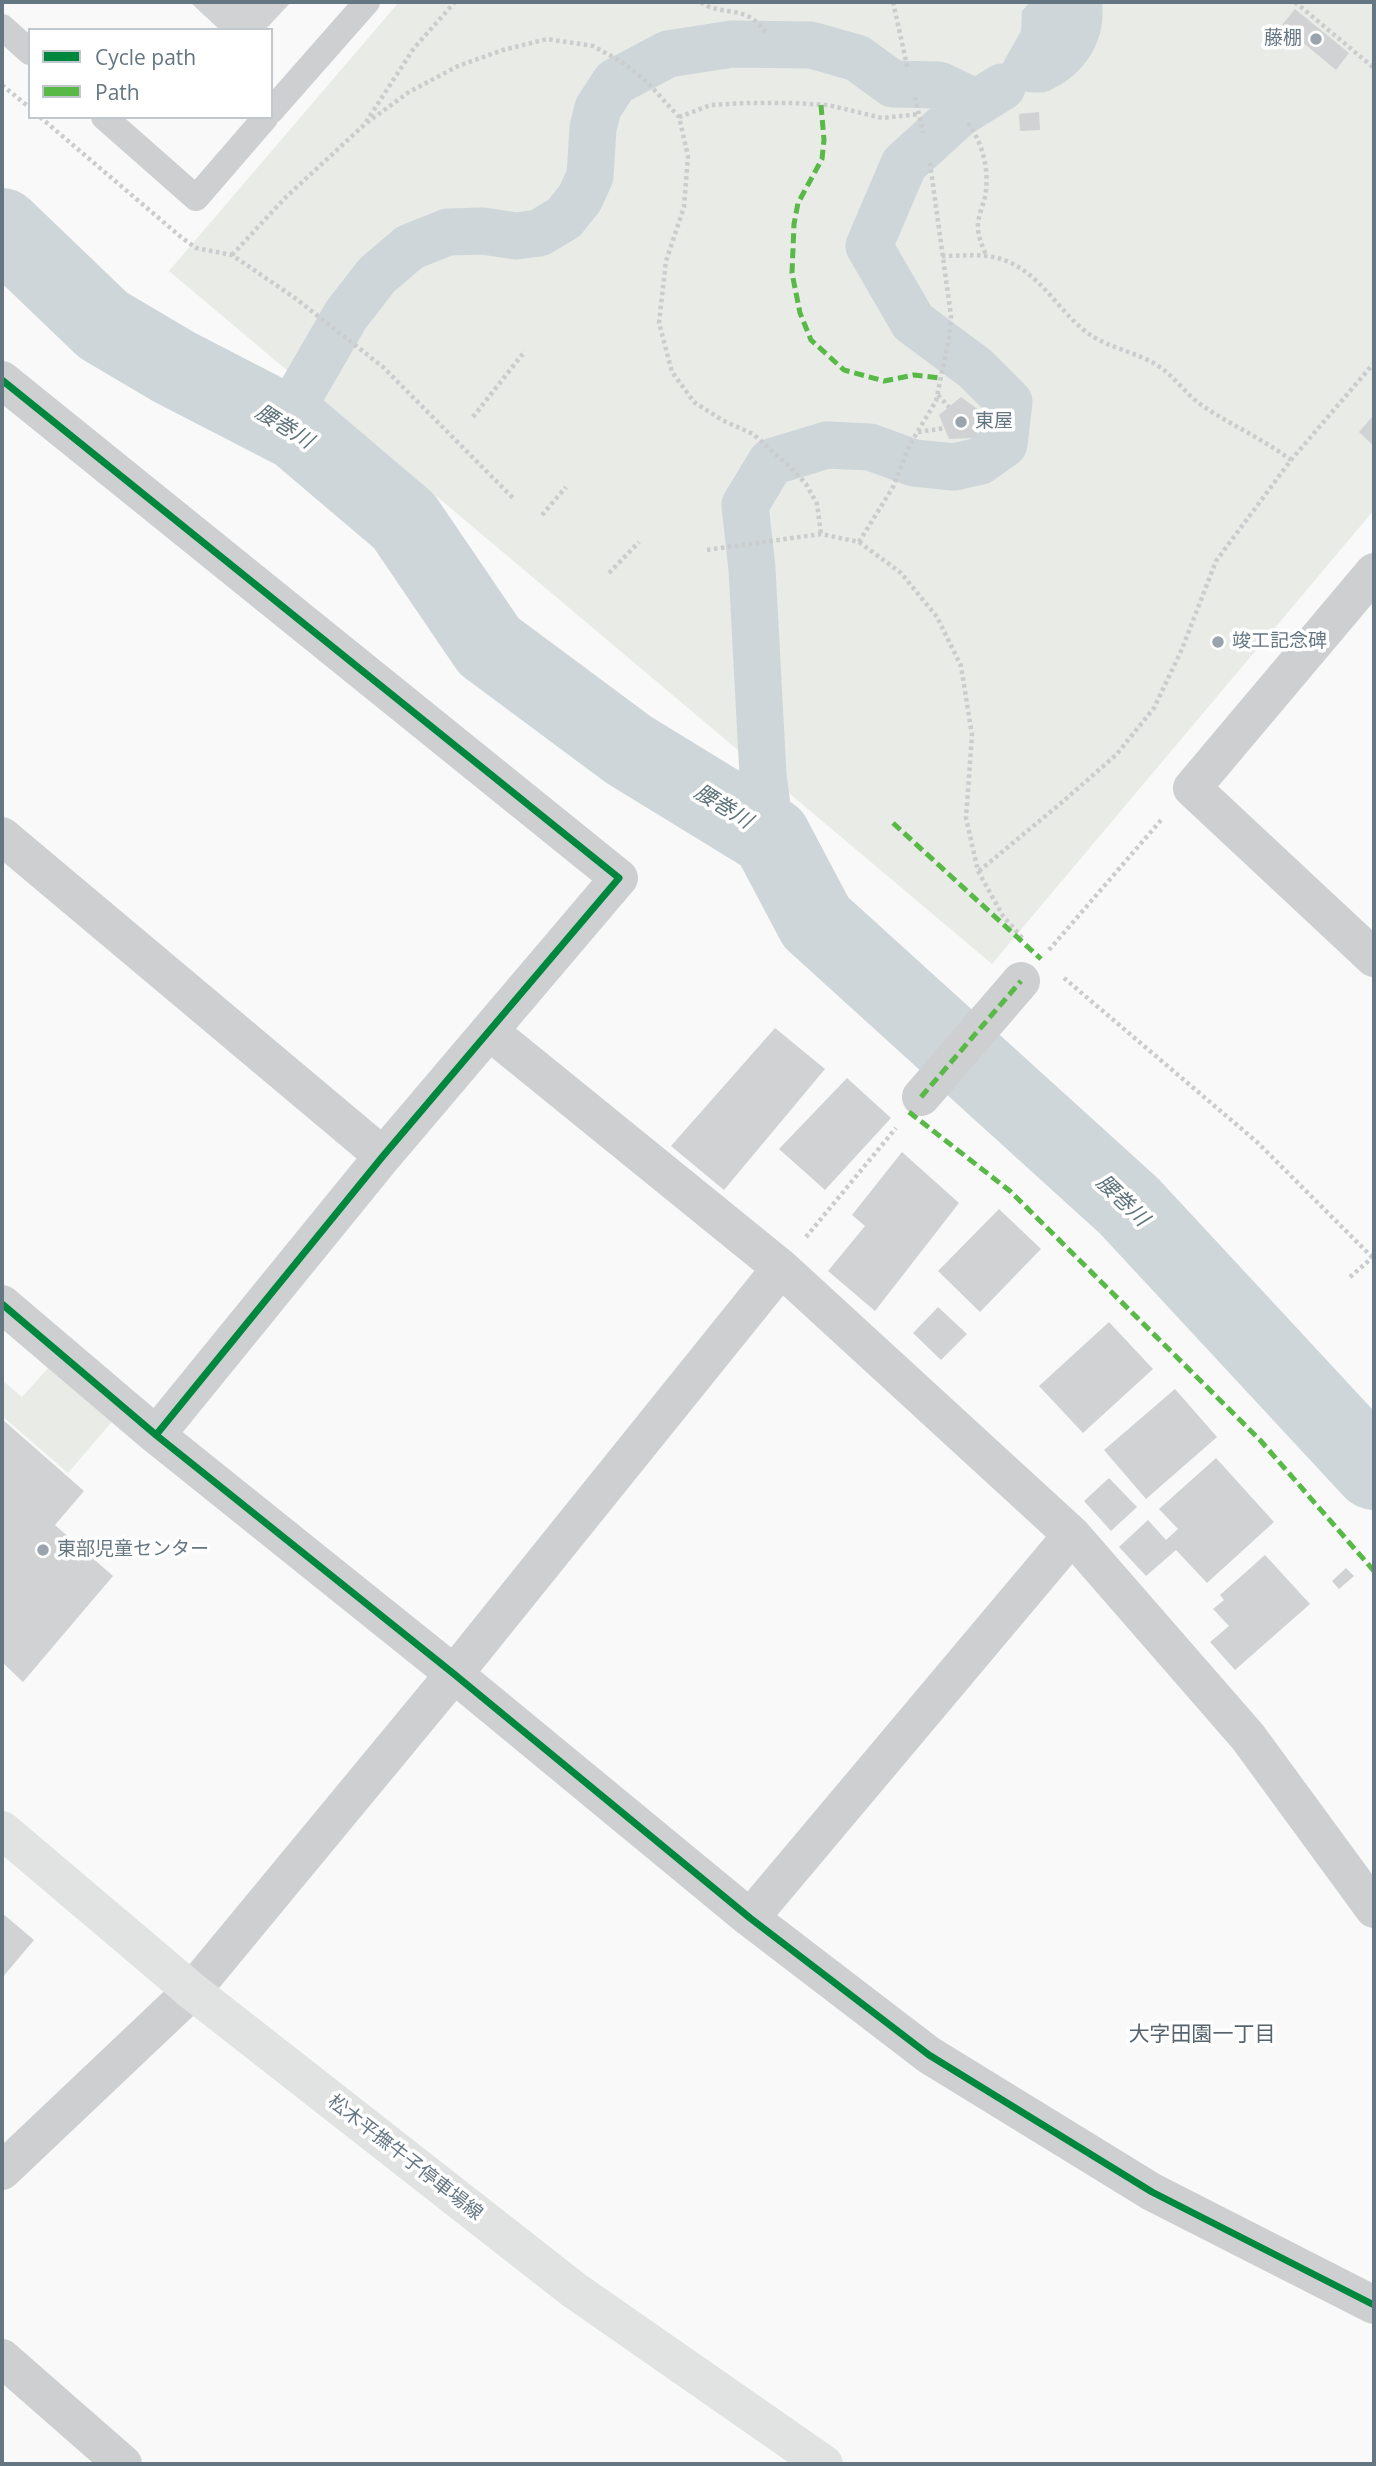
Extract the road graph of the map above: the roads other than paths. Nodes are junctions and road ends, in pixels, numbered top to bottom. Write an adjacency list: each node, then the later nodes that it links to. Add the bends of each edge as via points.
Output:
1 (367, 2): 4 (lane)
2 (2, 27): 3 (lane)
3 (28, 50)
4 (273, 109)
5 (106, 119): 6 (lane, via 196,198)
6 (264, 119)
7 (2, 380): 12 (street, via 619,878)
8 (1374, 572): 10 (street, via 1192,788)
9 (2, 836): 14 (street)
10 (1374, 958)
11 (1031, 970): 13 (street)
12 (489, 1031): 14 (street); 15 (street)
13 (922, 1097)
14 (383, 1156): 17 (street)
15 (781, 1268): 18 (street); 19 (street)
16 (2, 1304): 17 (street)
17 (156, 1435): 19 (street)
18 (1072, 1535): 21 (street, via 1248,1737); 22 (street)
19 (454, 1674): 22 (street); 23 (street)
20 (2, 1830): 23 (main road, 松木平撫牛子停車場線)
21 (1374, 1909)
22 (750, 1918): 25 (street, via 929,2055 1152,2192)
23 (192, 1992): 24 (street); 28 (main road, 松木平撫牛子停車場線, via 574,2290)
24 (2, 2171)
25 (1374, 2305)
26 (2, 2358): 27 (street)
27 (123, 2464)
28 (824, 2464)

